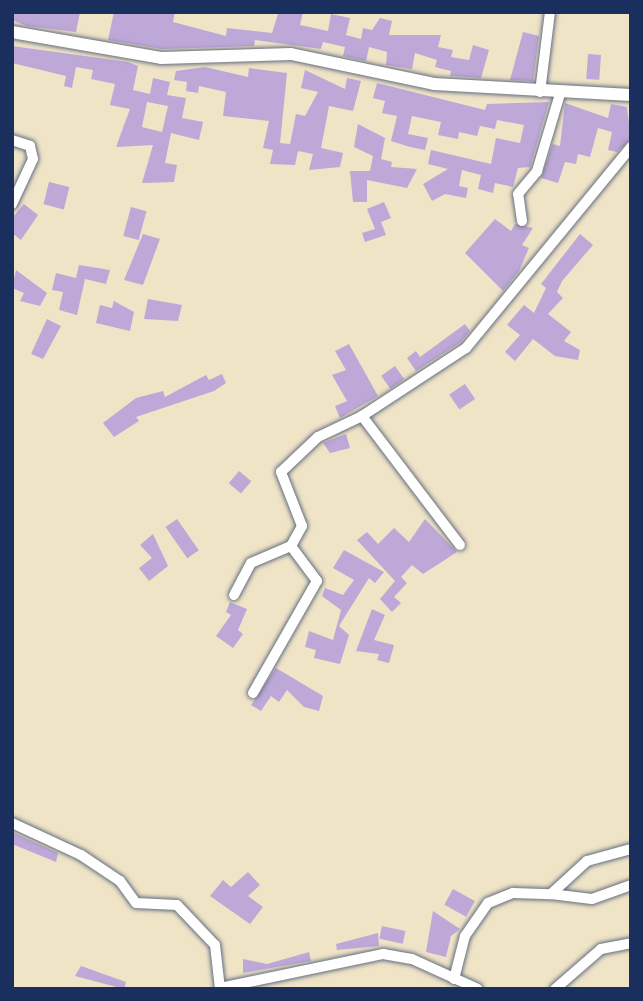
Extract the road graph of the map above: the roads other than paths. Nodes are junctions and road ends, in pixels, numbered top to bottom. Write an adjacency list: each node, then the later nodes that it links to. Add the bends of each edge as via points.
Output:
1 (550, 12): 3 (street)
2 (12, 32): 3 (main road, via 192,61 311,56 409,81)
3 (540, 92): 4 (main road)
4 (560, 94): 5 (main road); 9 (street, via 533,181 518,194)
5 (631, 95)
6 (12, 140): 8 (street, via 30,146 33,159)
7 (631, 147): 10 (street, via 486,328)
8 (12, 204)
9 (522, 221)
10 (362, 416): 11 (street); 12 (street, via 318,437 281,472 303,517)
11 (460, 545)
12 (291, 546): 13 (street, via 251,563); 14 (street, via 317,581)
13 (234, 595)
14 (253, 693)
15 (12, 823): 21 (street, via 81,855 120,881 136,903 177,905 215,945)
16 (631, 849): 18 (street, via 587,861)
17 (631, 885): 18 (street, via 592,899)
18 (551, 894): 20 (street, via 513,893 488,902 465,936)
19 (631, 943): 23 (street, via 601,949)
20 (454, 978): 21 (street, via 412,959 365,955); 22 (street)
21 (220, 988)
22 (478, 989)
23 (555, 989)

